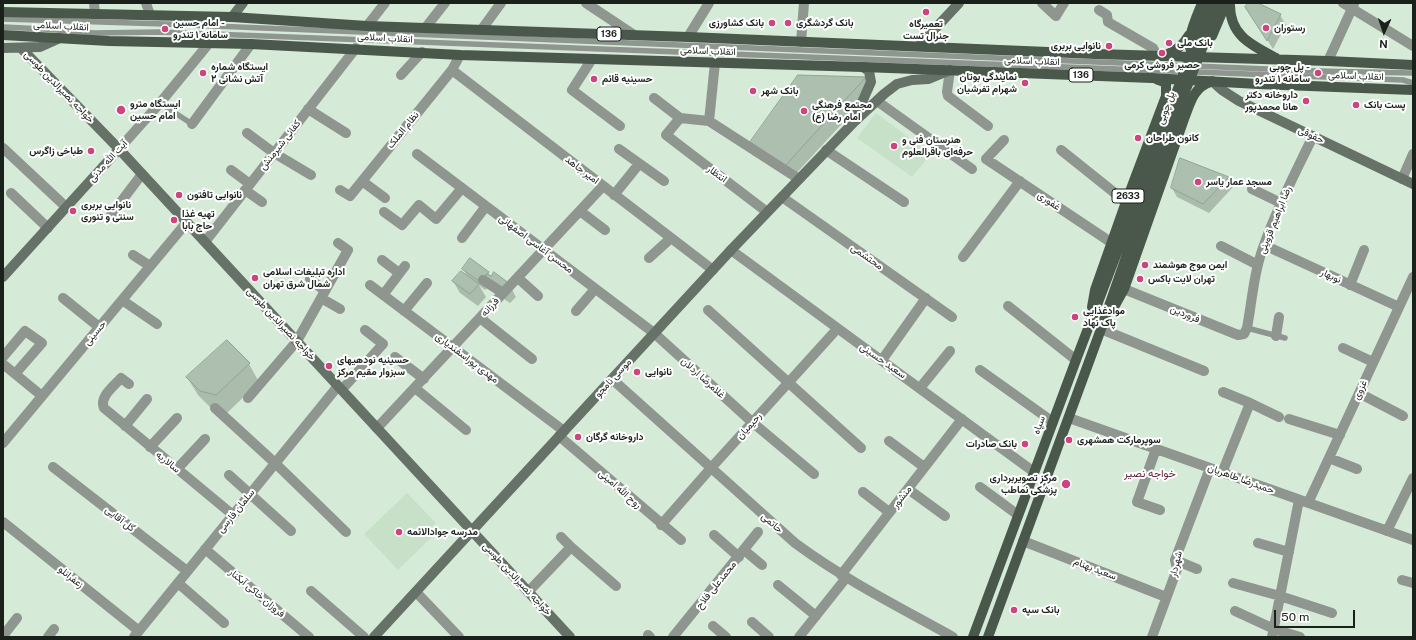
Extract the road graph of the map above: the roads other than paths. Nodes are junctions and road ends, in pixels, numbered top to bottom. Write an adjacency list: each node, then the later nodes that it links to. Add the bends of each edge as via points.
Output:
1 (94, 3): 21 (street)
2 (146, 3): 22 (street)
3 (243, 3): 23 (main road)
4 (385, 3): 25 (street)
5 (445, 3): 27 (street)
6 (501, 3): 28 (street)
7 (586, 3): 31 (street)
8 (709, 3): 32 (street)
9 (804, 3): 35 (street)
10 (959, 3): 37 (main road)
11 (1042, 3): 12 (street, via 1056,16)
12 (1064, 3)
13 (1204, 3): 29 (main road); 114 (main road, پل چوبی / 2633, bridge, via 1197,37)
14 (1220, 3): 114 (main road, پل چوبی / 2633, bridge)
15 (1226, 3): 29 (main road, via 1206,49 1201,53 1190,50)
16 (1230, 3): 46 (main road, via 1231,21 1239,35 1253,46)
17 (1343, 3): 18 (street)
18 (1354, 6): 38 (street); 47 (street)
19 (1099, 10): 44 (street, via 1108,15 1108,22 1153,48)
20 (3, 12): 21 (main road, انقلاب اسلامی / 136)
21 (95, 14): 22 (main road, انقلاب اسلامی / 136)
22 (150, 15): 23 (main road, انقلاب اسلامی / 136)
23 (232, 17): 25 (main road, انقلاب اسلامی / 136)
24 (3, 19): 53 (lane)
25 (367, 26): 27 (main road, انقلاب اسلامی / 136)
26 (3, 27): 57 (lane, via 94,33 160,32 1403,80)
27 (426, 27): 28 (main road, انقلاب اسلامی / 136)
28 (482, 29): 31 (main road, انقلاب اسلامی / 136)
29 (1190, 33): 44 (main road, via 1177,50)
30 (3, 35): 33 (main road, انقلاب اسلامی / 136)
31 (634, 36): 32 (main road, انقلاب اسلامی / 136)
32 (688, 37): 35 (main road, انقلاب اسلامی / 136)
33 (60, 38): 34 (main road, انقلاب اسلامی / 136); 40 (main road, via 40,47)
34 (210, 42): 36 (main road, انقلاب اسلامی / 136); 61 (street, آیت الله مدنی)
35 (801, 42): 37 (main road, انقلاب اسلامی / 136)
36 (251, 44): 41 (main road, انقلاب اسلامی / 136); 68 (street)
37 (919, 46): 44 (main road, انقلاب اسلامی / 136)
38 (1413, 46)
39 (3, 48): 40 (main road)
40 (21, 48): 76 (main road, خواجه نصیرالدین طوسی)
41 (356, 48): 42 (main road, انقلاب اسلامی / 136); 62 (street, کفائی شیرمنش)
42 (422, 52): 43 (main road, انقلاب اسلامی / 136); 54 (street)
43 (460, 55): 45 (main road, انقلاب اسلامی / 136); 51 (street, نظام الملک)
44 (1161, 56): 46 (main road, انقلاب اسلامی / 136)
45 (592, 59): 48 (main road, انقلاب اسلامی / 136); 69 (street, via 572,90)
46 (1278, 59): 47 (main road, انقلاب اسلامی / 136)
47 (1328, 60): 49 (main road, انقلاب اسلامی / 136)
48 (715, 63): 50 (main road, انقلاب اسلامی / 136); 66 (street)
49 (1413, 65)
50 (863, 67): 52 (main road, انقلاب اسلامی / 136); 67 (main road, موسی نامجو, via 869,71 871,82)
51 (452, 70): 90 (street, نظام الملک); 94 (street, امیر جاهد)
52 (950, 70): 55 (main road, انقلاب اسلامی / 136); 60 (main road, موسی نامجو, via 928,79 903,82); 70 (street, via 948,96)
53 (1413, 73)
54 (401, 75)
55 (1152, 78): 56 (main road, انقلاب اسلامی / 136); 63 (main road, 2633, via 1166,84 1166,96)
56 (1212, 82): 58 (main road, انقلاب اسلامی / 136); 65 (main road, via 1202,85 1195,92); 73 (main road, حقوقی, via 1239,101)
57 (1413, 83)
58 (1413, 90)
59 (654, 98): 64 (street)
60 (877, 101): 67 (main road, موسی نامجو); 84 (street)
61 (160, 103): 68 (lane); 76 (street, آیت الله مدنی)
62 (308, 109): 72 (street); 80 (street, کفائی شیرمنش)
63 (1159, 111): 65 (main road, via 1169,97 1174,95 1181,98 1184,104); 105 (main road, 2633)
64 (680, 118): 66 (street); 111 (street, انتظار, via 666,135)
65 (1184, 119): 143 (main road, 2633)
66 (709, 121): 88 (street)
67 (854, 122): 78 (main road, موسی نامجو)
68 (192, 124)
69 (620, 126)
70 (988, 126)
71 (247, 133): 80 (street)
72 (346, 133)
73 (1313, 136): 89 (main road, حقوقی); 106 (street, رضا ابراهیم قزوینی)
74 (1004, 140): 92 (street, غفوری, via 986,159)
75 (3, 148): 108 (street)
76 (119, 149): 86 (main road, خواجه نصیرالدین طوسی); 108 (main road, آیت الله مدنی)
77 (619, 149): 83 (street)
78 (826, 150): 88 (main road, موسی نامجو); 104 (street)
79 (1061, 150): 105 (street)
80 (274, 153): 87 (street); 95 (street, کفائی شیرمنش)
81 (418, 154): 96 (street, محسن آغاسی اصفهانی)
82 (1413, 154): 89 (street)
83 (639, 164): 91 (street); 100 (street)
84 (972, 169)
85 (231, 170): 95 (street)
86 (142, 174): 112 (street); 113 (main road, خواجه نصیرالدین طوسی)
87 (311, 175)
88 (799, 179): 101 (main road, موسی نامجو)
89 (1402, 179): 93 (main road, حقوقی)
90 (362, 181): 98 (street, نظام الملک, via 350,196); 102 (street)
91 (664, 181)
92 (1020, 181): 120 (street, غفوری); 128 (street)
93 (1413, 184)
94 (603, 186): 100 (street, امیر جاهد); 109 (street, فرزانه)
95 (248, 187): 103 (street); 119 (street, کفائی شیرمنش)
96 (462, 188): 107 (street, محسن آغاسی اصفهانی); 110 (street, via 436,219 419,205 402,225)
97 (1252, 189): 106 (street)
98 (340, 190)
99 (11, 193): 115 (street)
100 (614, 194): 118 (street, امیر جاهد)
101 (782, 197): 111 (main road, موسی نامجو); 149 (street, محتشمی)
102 (384, 198)
103 (262, 202)
104 (904, 202)
105 (1126, 202): 120 (main road, 2633)
106 (1281, 203): 122 (street, رضا ابراهیم قزوینی)
107 (486, 206): 117 (street); 124 (street, محسن آغاسی اصفهانی)
108 (66, 207): 115 (main road, آیت الله مدنی)
109 (580, 211): 116 (street); 124 (street, فرزانه)
110 (384, 212)
111 (767, 212): 125 (main road, موسی نامجو)
112 (110, 215)
113 (187, 222): 119 (main road, خواجه نصیرالدین طوسی); 132 (street, حسینی)
114 (1134, 222): 161 (main road, سپاه / 2633); 165 (main road, 2633)
115 (48, 228): 134 (main road, آیت الله مدنی)
116 (605, 230)
117 (462, 238)
118 (671, 238): 129 (street); 133 (street, امیر جاهد)
119 (205, 242): 169 (main road, خواجه نصیرالدین طوسی)
120 (1112, 242): 161 (main road, 2633, via 1095,290)
121 (338, 243): 145 (street, via 348,250)
122 (1264, 245): 131 (street, رضا ابراهیم قزوینی); 141 (street, نوبهار)
123 (1221, 246): 131 (street)
124 (544, 250): 136 (street, فرزانه); 142 (street, محسن آغاسی اصفهانی)
125 (731, 250): 133 (main road, موسی نامجو); 163 (street, سعید حسینی)
126 (1364, 250): 141 (street)
127 (133, 255): 132 (street)
128 (963, 256)
129 (649, 258)
130 (382, 260): 146 (street, via 402,270)
131 (1258, 265): 166 (street, رضا ابراهیم قزوینی)
132 (150, 266): 150 (street, حسینی)
133 (713, 270): 167 (main road, موسی نامجو)
134 (3, 277)
135 (1413, 277): 152 (street, غزوی)
136 (518, 278): 144 (street, فرزانه); 147 (street)
137 (310, 279): 145 (street)
138 (483, 280): 144 (street)
139 (427, 283): 155 (street)
140 (370, 285): 146 (street, مهدی پوراسفندیاری)
141 (1350, 285): 152 (street, نوبهار)
142 (596, 289): 156 (street); 167 (street, محسن آغاسی اصفهانی)
143 (1124, 289): 165 (main road, 2633); 166 (street, فروردین, via 1238,335 1242,335)
144 (503, 294): 159 (street, فرزانه)
145 (323, 295): 153 (street); 169 (street)
146 (383, 295): 155 (street, مهدی پوراسفندیاری)
147 (538, 296)
148 (63, 298): 162 (street)
149 (926, 298): 157 (street, محتشمی); 176 (street)
150 (122, 300): 160 (street); 162 (street, حسینی)
151 (1008, 306): 177 (street)
152 (1399, 307): 178 (street, غزوی)
153 (340, 309)
154 (708, 310): 186 (street)
155 (404, 311): 170 (street, مهدی پوراسفندیاری)
156 (576, 312)
157 (952, 317)
158 (1279, 317): 168 (street)
159 (480, 318): 170 (street, فرزانه); 175 (street)
160 (157, 324)
161 (1090, 325): 177 (main road, سپاه / 2633)
162 (99, 327): 192 (street, حسینی)
163 (837, 329): 176 (street, سعید حسینی); 186 (street, رحیمیان)
164 (365, 330): 187 (street, سلمان فارسی, via 383,344)
165 (1101, 330): 181 (street); 201 (main road, 2633)
166 (1246, 330): 168 (lane)
167 (654, 333): 184 (main road, موسی نامجو); 203 (street, غلامرضا اردلان)
168 (1280, 337)
169 (297, 341): 187 (main road, خواجه نصیرالدین طوسی); 193 (street)
170 (453, 348): 183 (street, فرزانه); 208 (street, مهدی پوراسفندیاری)
171 (1344, 348): 178 (street)
172 (950, 351): 189 (street)
173 (3, 357): 182 (street, via 25,331 42,343)
174 (395, 357): 183 (street)
175 (532, 359)
176 (882, 360): 189 (street, سعید حسینی)
177 (1076, 360): 204 (main road, سپاه / 2633)
178 (1373, 362): 191 (street, غزوی)
179 (3, 364): 182 (street)
180 (980, 370): 204 (street)
181 (1204, 371)
182 (14, 374): 192 (street)
183 (424, 379): 188 (street, فرزانه)
184 (612, 379): 208 (main road, موسی نامجو); 219 (street, حاتمی)
185 (125, 381): 205 (street, سالاریه, via 102,402 104,408)
186 (788, 383): 203 (street, رحیمیان); 214 (street)
187 (342, 385): 206 (main road, خواجه نصیرالدین طوسی); 217 (street, سلمان فارسی)
188 (415, 388): 206 (street, فرزانه); 207 (street)
189 (920, 388): 200 (street, سعید حسینی)
190 (1223, 392): 195 (street)
191 (1359, 393): 197 (street); 209 (street, غزوی)
192 (42, 396): 210 (street, حسینی)
193 (248, 398)
194 (147, 399): 205 (street)
195 (1250, 403): 198 (street); 225 (street)
196 (215, 408): 217 (street)
197 (1403, 416)
198 (1278, 417)
199 (177, 418): 213 (street)
200 (962, 418): 220 (street, منشور); 224 (street, سعید حسینی)
201 (1069, 418): 215 (street, حمیدرضا طاهریان); 250 (main road, 2633)
202 (1289, 419): 209 (street)
203 (752, 422): 219 (street, رحیمیان); 226 (street, غلامرضا اردلان)
204 (1053, 422): 224 (main road, سپاه / 2633)
205 (125, 426): 213 (street, سالاریه)
206 (377, 428): 242 (main road, خواجه نصیرالدین طوسی)
207 (466, 430)
208 (562, 434): 240 (street, روح الله امینی); 242 (main road, موسی نامجو)
209 (1340, 435): 216 (street, غزوی)
210 (5, 438)
211 (205, 439): 223 (street)
212 (888, 441): 220 (street)
213 (150, 447): 223 (street, سالاریه)
214 (861, 448)
215 (1156, 449): 221 (street, حمیدرضا طاهریان); 234 (street, via 1137,502)
216 (1329, 458): 222 (street); 233 (street, غزوی)
217 (275, 463): 232 (street, سلمان فارسی); 244 (street)
218 (53, 467): 259 (street, گل آقایی)
219 (711, 468): 240 (street, رحیمیان); 260 (street, حاتمی, via 795,543)
220 (924, 468): 230 (street, منشور)
221 (1210, 468): 225 (street, حمیدرضا طاهریان); 256 (street, شهردار)
222 (1357, 468)
223 (177, 469): 237 (street, سالاریه)
224 (1034, 472): 236 (main road, سپاه / 2633)
225 (1222, 473): 233 (street, حمیدرضا طاهریان)
226 (814, 474)
227 (229, 475): 232 (street)
228 (1413, 478): 243 (street)
229 (980, 487): 236 (street)
230 (908, 489): 235 (street, منشور); 238 (street)
231 (863, 492): 235 (street)
232 (250, 494): 237 (street, سلمان فارسی); 241 (street)
233 (1303, 502): 243 (street, حمیدرضا طاهریان); 254 (street, غزوی)
234 (1160, 510)
235 (890, 512): 260 (street, منشور)
236 (1018, 514): 292 (main road, سپاه / 2633)
237 (233, 515): 253 (street, سلمان فارسی)
238 (945, 516)
239 (3, 522): 280 (street, زعفرانلو)
240 (661, 525): 248 (street, روح الله امینی)
241 (291, 531)
242 (472, 531): 268 (main road, موسی نامجو); 269 (main road, خواجه نصیرالدین طوسی)
243 (1387, 531): 249 (street, حمیدرضا طاهریان)
244 (346, 532)
245 (758, 532): 255 (street, محمدعلی فلاح)
246 (714, 536): 255 (street)
247 (561, 537): 252 (street)
248 (681, 540)
249 (1413, 540)
250 (1023, 541): 271 (street, سعید بهنام); 293 (main road, 2633)
251 (1258, 544): 254 (street)
252 (571, 547): 266 (street); 269 (street)
253 (205, 550): 259 (street, سلمان فارسی); 282 (street, فروزان خاکی آبکنار)
254 (1289, 552): 270 (street, غزوی)
255 (741, 553): 257 (street); 287 (street, محمدعلی فلاح)
256 (1175, 560): 258 (street); 271 (street, شهردار, via 1177,569)
257 (762, 565)
258 (1197, 569)
259 (187, 571): 262 (street, سلمان فارسی)
260 (843, 576): 274 (street, منشور); 291 (street, حاتمی)
261 (1402, 580): 264 (street)
262 (178, 583): 277 (street); 280 (street, سلمان فارسی)
263 (1233, 583): 270 (street)
264 (1413, 584)
265 (778, 585): 274 (street)
266 (616, 586)
267 (311, 591): 283 (street)
268 (416, 592): 284 (main road, موسی نامجو); 285 (street)
269 (528, 592): 286 (main road, خواجه نصیرالدین طوسی)
270 (1280, 596): 273 (street); 279 (street, غزوی)
271 (1166, 597): 294 (street, شهردار)
272 (1235, 611): 279 (street)
273 (1332, 612)
274 (816, 616): 290 (street, منشور)
275 (17, 618): 281 (street)
276 (752, 622): 289 (street)
277 (224, 623)
278 (714, 626): 288 (street)
279 (1273, 633): 295 (street)
280 (136, 634)
281 (3, 636)
282 (309, 637)
283 (364, 637)
284 (374, 637)
285 (459, 637)
286 (570, 637)
287 (673, 637)
288 (726, 637)
289 (769, 637)
290 (799, 637)
291 (953, 637)
292 (973, 637)
293 (988, 637)
294 (1152, 637)
295 (1300, 637)

